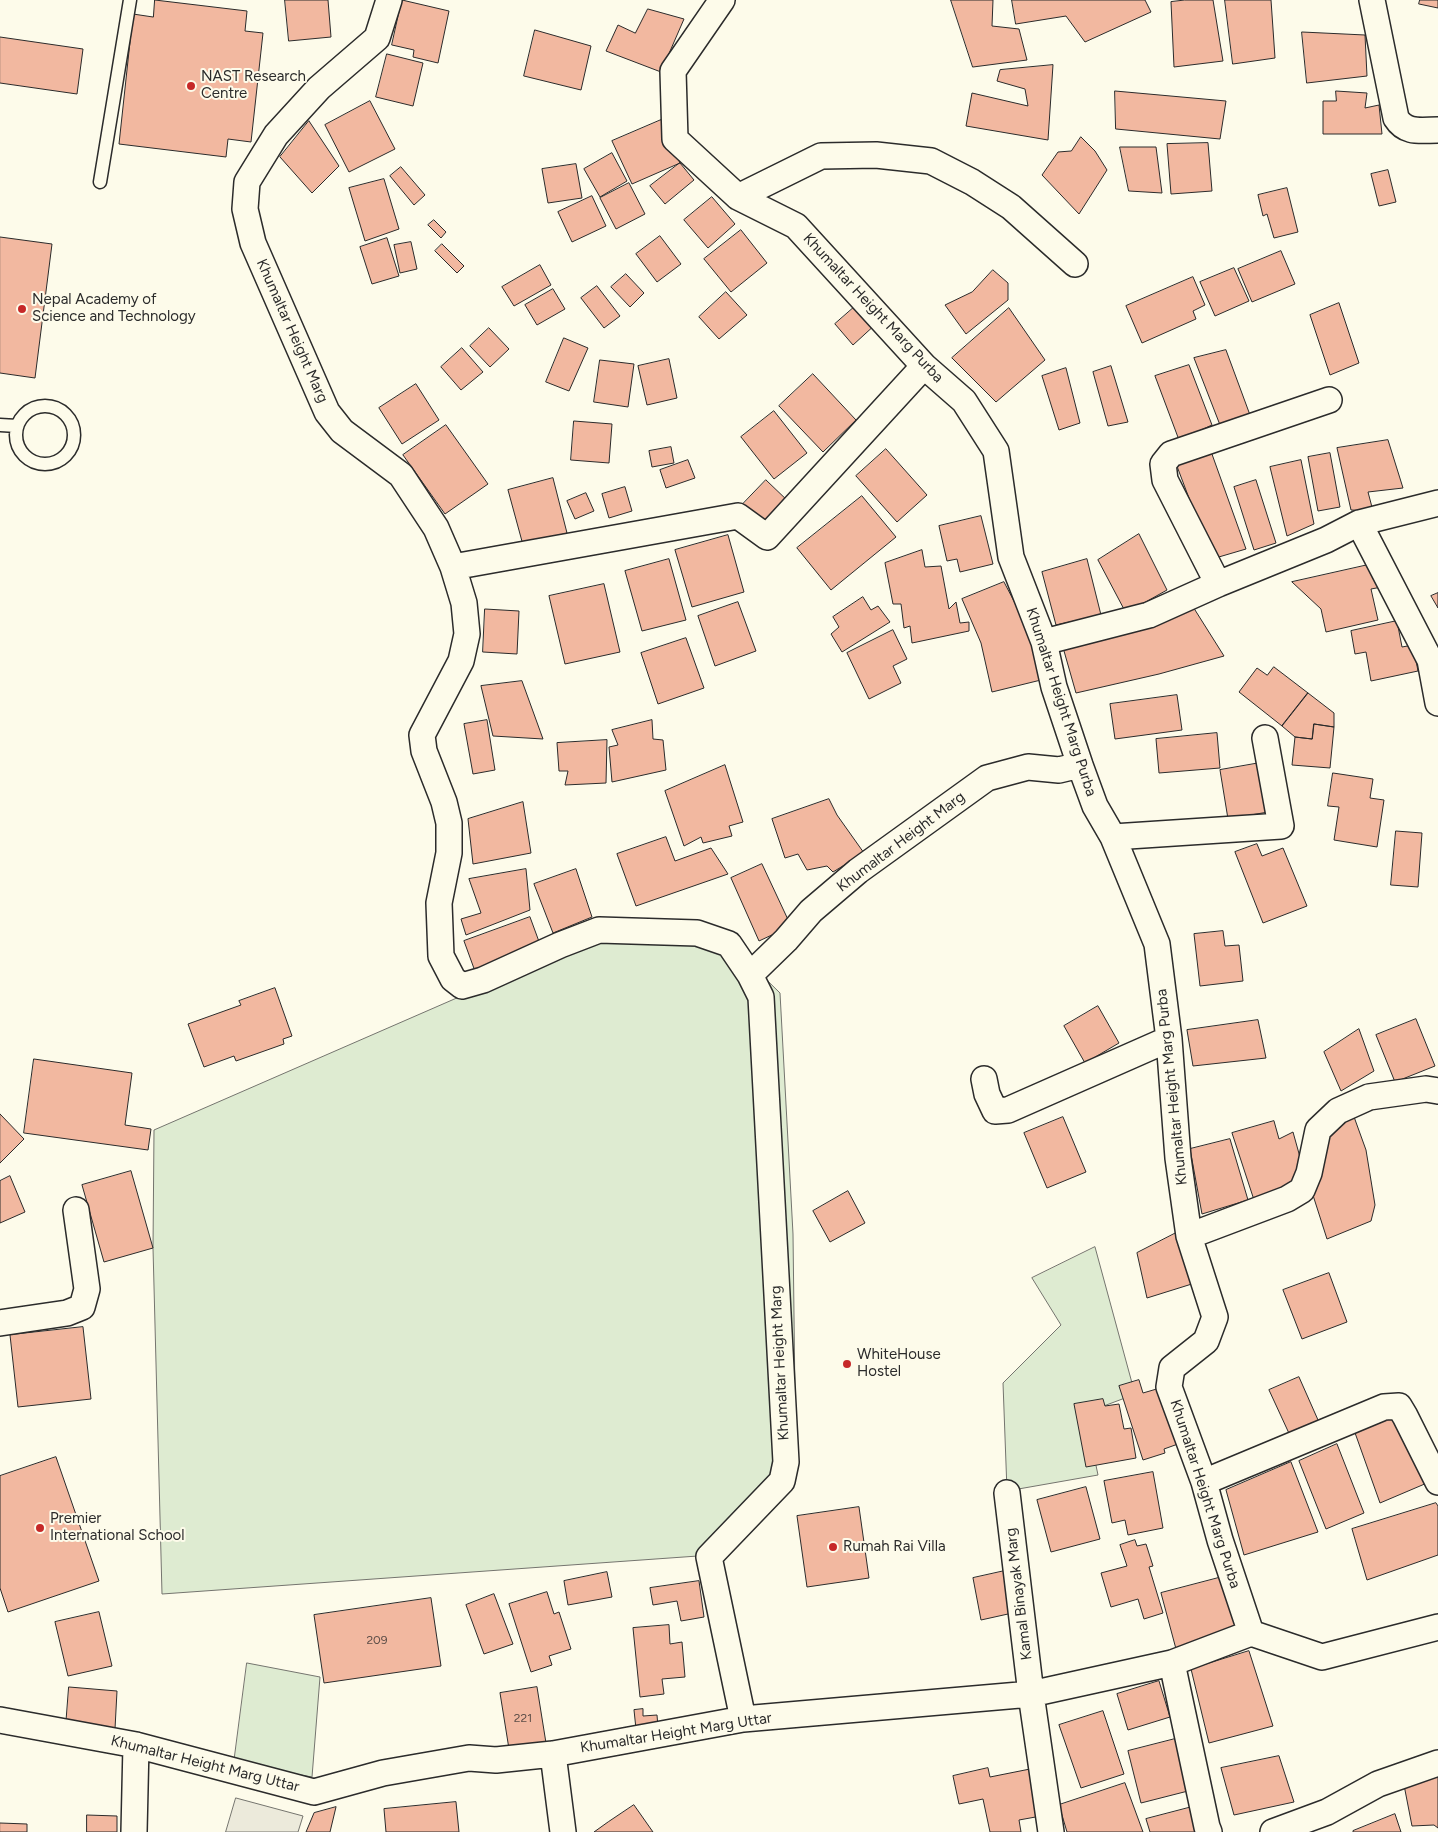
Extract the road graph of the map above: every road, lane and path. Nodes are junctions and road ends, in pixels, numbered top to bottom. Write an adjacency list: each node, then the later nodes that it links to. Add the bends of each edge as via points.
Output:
1 (130, 0): 6 (lane)
2 (389, 0): 15 (street, Khumaltar Height Marg, via 377,38 319,88 276,136 255,166 247,182 245,209 252,243 327,412 342,431 401,475 436,528)
3 (722, 0): 7 (street, Khumaltar Height Marg Purba, via 673,71 675,139)
4 (1372, 0): 5 (street, via 1400,126 1411,130)
5 (1438, 130)
6 (100, 182)
7 (738, 197): 8 (street, via 821,156 876,155 931,161 1011,207); 9 (street, Khumaltar Height Marg Purba, via 796,226)
8 (1075, 264)
9 (924, 366): 15 (street, via 767,537 738,516); 17 (street, Khumaltar Height Marg Purba, via 964,401 996,451 1011,557)
10 (1330, 400): 16 (street, via 1171,454 1163,464 1165,480)
11 (0, 425): 12 (lane)
12 (17, 426): 12 (lane, via 28,411 37,407 56,408 64,413 74,430 71,449 57,462 38,464 29,460 17,445)
13 (1438, 503): 14 (street)
14 (1359, 524): 16 (street); 18 (street, via 1430,660)
15 (453, 567): 22 (street, Khumaltar Height Marg, via 464,604 467,634 461,661 422,735 424,751 449,823 449,853 439,902 441,956 453,980 462,986 483,980 599,930 697,933 729,944)
16 (1218, 584): 17 (street, via 1149,615)
17 (1044, 642): 20 (street, Khumaltar Height Marg Purba, via 1054,687)
18 (1438, 703)
19 (1264, 738): 21 (street, via 1281,826)
20 (1080, 765): 21 (street, Khumaltar Height Marg Purba, via 1095,806); 22 (street, Khumaltar Height Marg, via 1059,770 1028,767 987,778 858,872 811,911)
21 (1113, 837): 23 (street, Khumaltar Height Marg Purba, via 1156,944)
22 (750, 976): 36 (street, Khumaltar Height Marg, via 761,997 786,1462 782,1481 709,1557)
23 (1170, 1039): 24 (street, via 1008,1110 995,1111); 27 (street, Khumaltar Height Marg Purba, via 1178,1158)
24 (984, 1080)
25 (1438, 1091): 27 (street, via 1426,1089 1369,1097 1338,1111 1318,1130 1302,1190 1287,1199)
26 (76, 1210): 28 (street, via 87,1289 82,1307 67,1313)
27 (1189, 1236): 29 (street, Khumaltar Height Marg Purba, via 1215,1316 1206,1342 1172,1368 1169,1387)
28 (0, 1323)
29 (1204, 1482): 30 (street, via 1384,1407 1399,1406); 33 (street, Khumaltar Height Marg Purba)
30 (1438, 1482)
31 (1007, 1493): 35 (street, Kamal Binayak Marg)
32 (1438, 1628): 33 (street, via 1322,1657)
33 (1251, 1633): 34 (street, Khumaltar Height Marg Uttar)
34 (1172, 1663): 35 (street, Khumaltar Height Marg Uttar); 45 (street)
35 (1031, 1694): 36 (street, Khumaltar Height Marg Uttar); 44 (street, Kamal Binayak Marg)
36 (743, 1719): 39 (street, Khumaltar Height Marg Uttar)
37 (0, 1720): 38 (street, Khumaltar Height Marg Uttar)
38 (136, 1745): 39 (street, Khumaltar Height Marg Uttar, via 314,1792 383,1773 469,1758 496,1760); 42 (street)
39 (552, 1754): 43 (street)
40 (1438, 1763): 41 (street, via 1378,1784)
41 (1330, 1822): 46 (street)
42 (134, 1832)
43 (563, 1832)
44 (1051, 1832)
45 (1210, 1832)
46 (1273, 1832)

